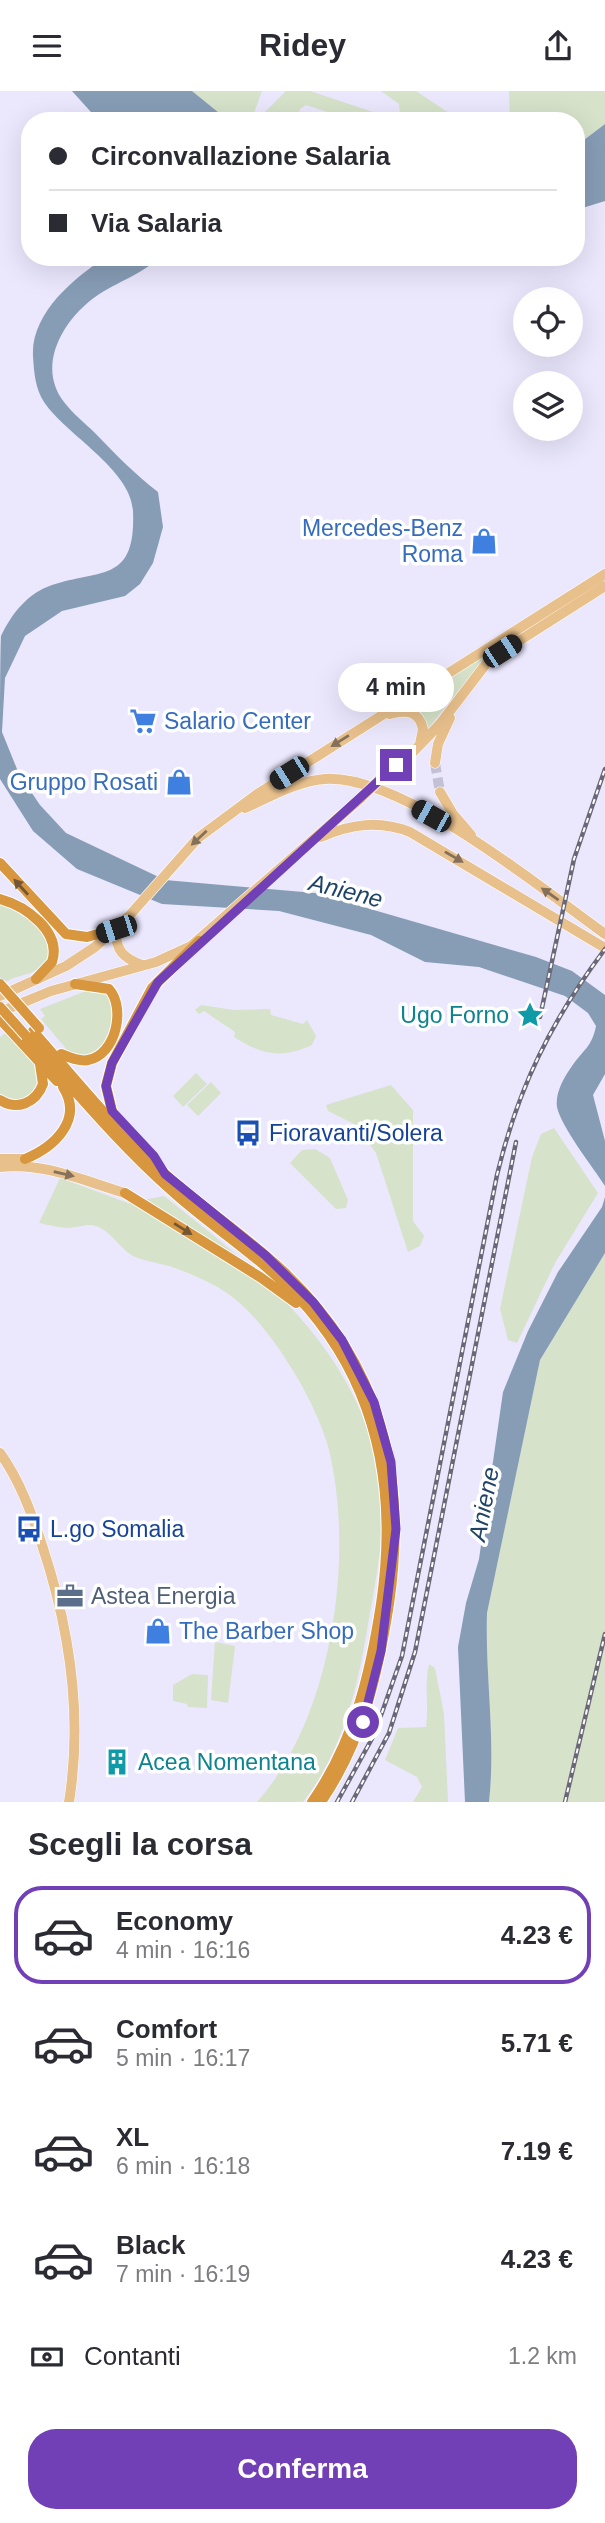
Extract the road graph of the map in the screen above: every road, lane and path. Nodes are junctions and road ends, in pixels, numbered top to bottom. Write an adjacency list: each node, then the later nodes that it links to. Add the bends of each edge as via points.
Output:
1 (605, 574): 4 (main road)
2 (605, 586): 3 (main road, via 489,660)
3 (455, 706): 4 (main road, via 415,750 423,729 413,713 401,711); 5 (main road)
4 (376, 719): 8 (main road, one-way to 8)
5 (435, 763)
6 (396, 765): 9 (main road, bridge)
7 (440, 792): 10 (main road, via 458,821)
8 (228, 815): 10 (main road, via 305,783 338,779 379,789); 13 (main road, one-way to 13, via 172,864)
9 (311, 842): 15 (main road); 16 (main road, one-way to 16, via 353,826 394,826 426,840)
10 (482, 845): 14 (main road, one-way to 10)
11 (0, 863): 13 (highway, one-way to 11, via 87,937 66,934)
12 (0, 899): 18 (highway, via 41,924 53,939 52,962)
13 (116, 929): 17 (main road, via 121,954); 18 (main road, via 84,954)
14 (605, 934)
15 (199, 941): 17 (main road); 29 (highway, via 152,988 117,1052 106,1086)
16 (605, 948)
17 (142, 965): 20 (main road)
18 (36, 979): 21 (main road)
19 (0, 984): 24 (highway, bridge)
20 (75, 984): 22 (main road); 25 (highway, via 109,989 118,1016 99,1055 85,1061)
21 (0, 995): 24 (highway)
22 (0, 1009): 24 (highway, bridge)
23 (0, 1019): 24 (highway)
24 (29, 1034): 25 (highway); 26 (highway); 30 (highway); 34 (highway)
25 (61, 1054): 29 (highway)
26 (38, 1062): 27 (highway); 28 (highway, via 43,1084 34,1099 15,1105)
27 (63, 1087): 30 (highway); 32 (highway, via 71,1108 65,1128 50,1146)
28 (0, 1100)
29 (112, 1111): 34 (highway)
30 (110, 1131): 36 (highway, via 174,1193 278,1277)
31 (0, 1159): 32 (main road)
32 (25, 1159)
33 (0, 1167): 35 (main road, one-way to 35, via 57,1172)
34 (165, 1174): 40 (highway, via 274,1263 320,1310 364,1381 387,1445 396,1529 381,1651 359,1731)
35 (125, 1193): 36 (highway, one-way to 36, via 267,1282)
36 (320, 1323): 39 (highway, via 347,1366 370,1418 386,1482 388,1535 376,1633 360,1703 339,1756)
37 (0, 1453): 38 (main road, via 16,1476 56,1590 70,1656 76,1745)
38 (69, 1802)
39 (312, 1802)
40 (321, 1802)

